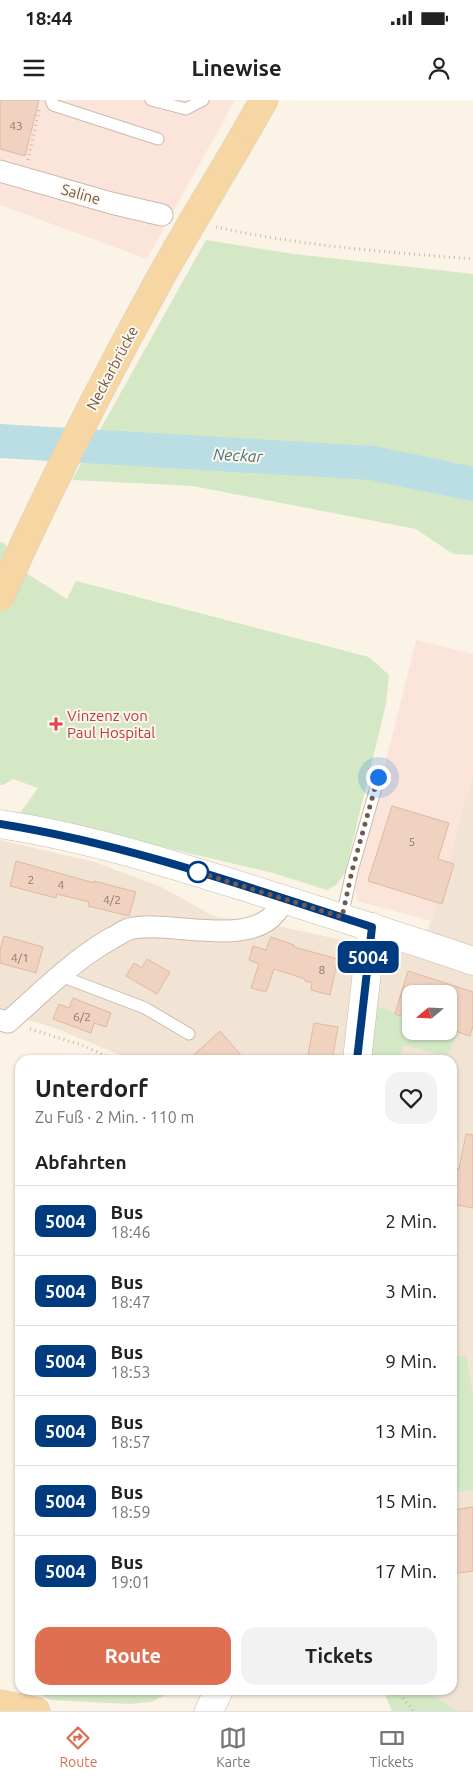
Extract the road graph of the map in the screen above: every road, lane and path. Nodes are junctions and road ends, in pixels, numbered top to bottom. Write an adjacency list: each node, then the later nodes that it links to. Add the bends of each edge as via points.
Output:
1 (51, 100): 6 (lane, via 53,105)
2 (151, 100): 3 (lane, via 186,109)
3 (203, 100)
4 (264, 100): 12 (main road, Neckarbrücke, bridge, via 157,283 76,436)
5 (40, 107): 8 (path)
6 (158, 139)
7 (0, 171): 8 (street, Saline)
8 (23, 178): 9 (street, Saline)
9 (162, 215)
10 (209, 226): 11 (path, via 340,248)
11 (473, 259)
12 (0, 597)
13 (378, 777): 16 (lane)
14 (0, 824): 15 (street, via 154,859)
15 (284, 899): 16 (street); 19 (street, via 276,913 264,923 250,928 220,932 149,927 128,930 94,948)
16 (342, 917): 17 (street)
17 (372, 927): 18 (street); 23 (street)
18 (473, 960)
19 (61, 976): 20 (street); 21 (lane, via 145,1008)
20 (4, 1021): 22 (path)
21 (189, 1034)
22 (104, 1055)
23 (358, 1055)
24 (216, 1695): 28 (street)
25 (401, 1695): 29 (path)
26 (0, 1704): 27 (main road)
27 (36, 1711)
28 (208, 1711)
29 (413, 1711)

